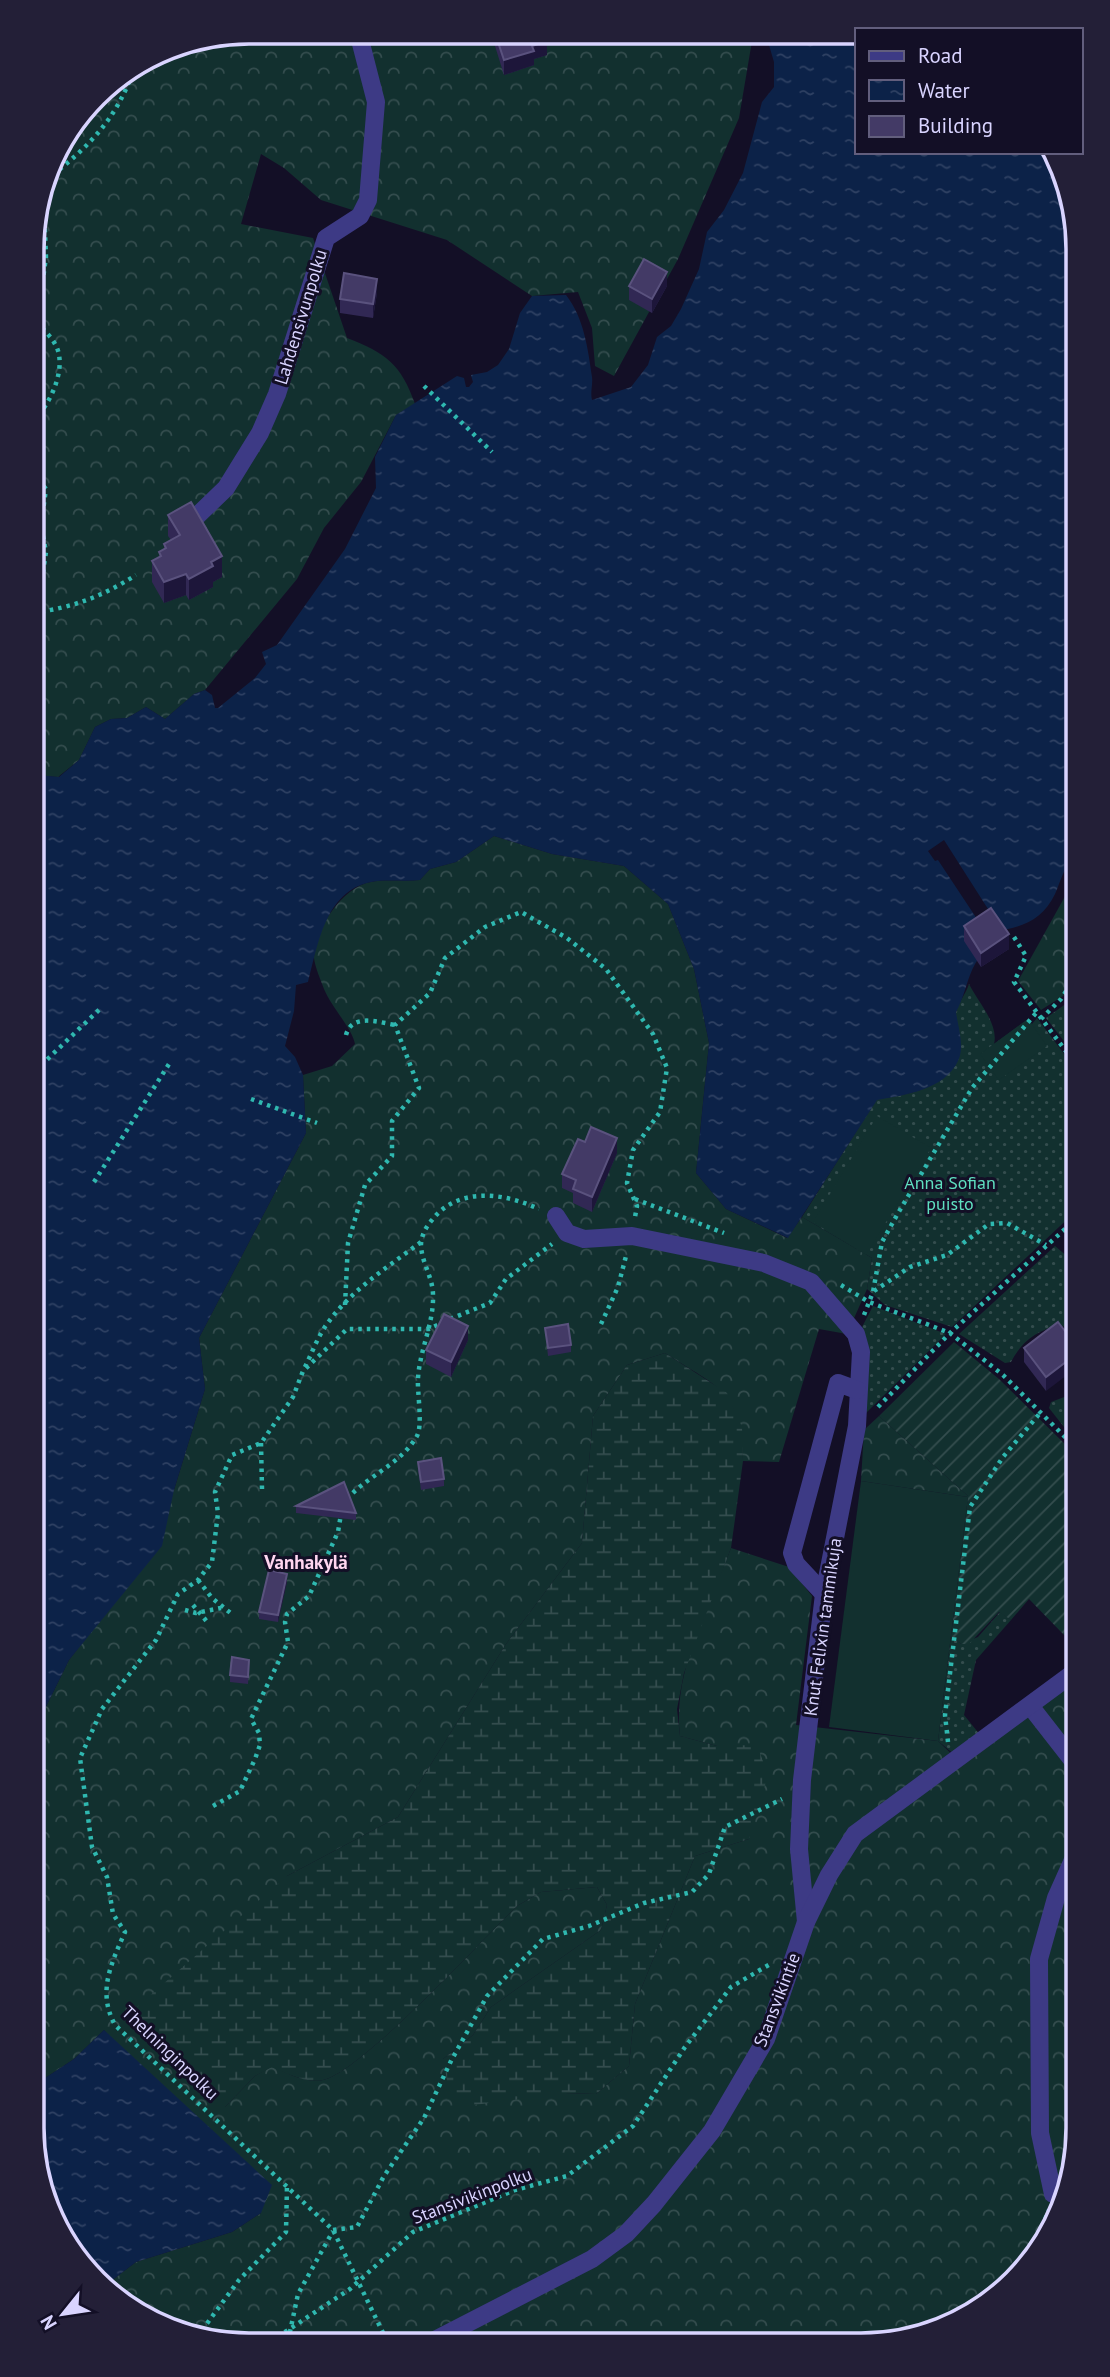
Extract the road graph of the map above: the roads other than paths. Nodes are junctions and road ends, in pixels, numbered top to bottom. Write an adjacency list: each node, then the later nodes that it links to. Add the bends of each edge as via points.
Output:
1 (361, 44): 2 (lane, Lahdensivunpolku, via 376,102 368,200 360,216 326,238 277,394 260,433 226,488)
2 (198, 515)
3 (556, 1216): 4 (lane, Knut Felixin tammikuja, via 567,1233 584,1239 632,1236 764,1263 811,1282 856,1334 861,1352)
4 (857, 1390): 5 (lane, Knut Felixin tammikuja, via 857,1426); 5 (lane, via 838,1383 792,1553 796,1564)
5 (824, 1594): 10 (lane, Knut Felixin tammikuja, via 802,1788 799,1849)
6 (1066, 1679): 7 (lane, Stansvikintie)
7 (1031, 1707): 8 (lane); 10 (lane, Stansvikintie, via 855,1834)
8 (1066, 1752)
9 (1066, 1876): 11 (lane, via 1040,1959 1041,2133)
10 (806, 1922): 12 (lane, Stansvikintie, via 766,2039 712,2131 654,2204 626,2234 592,2259)
11 (1053, 2194)
12 (449, 2333)

